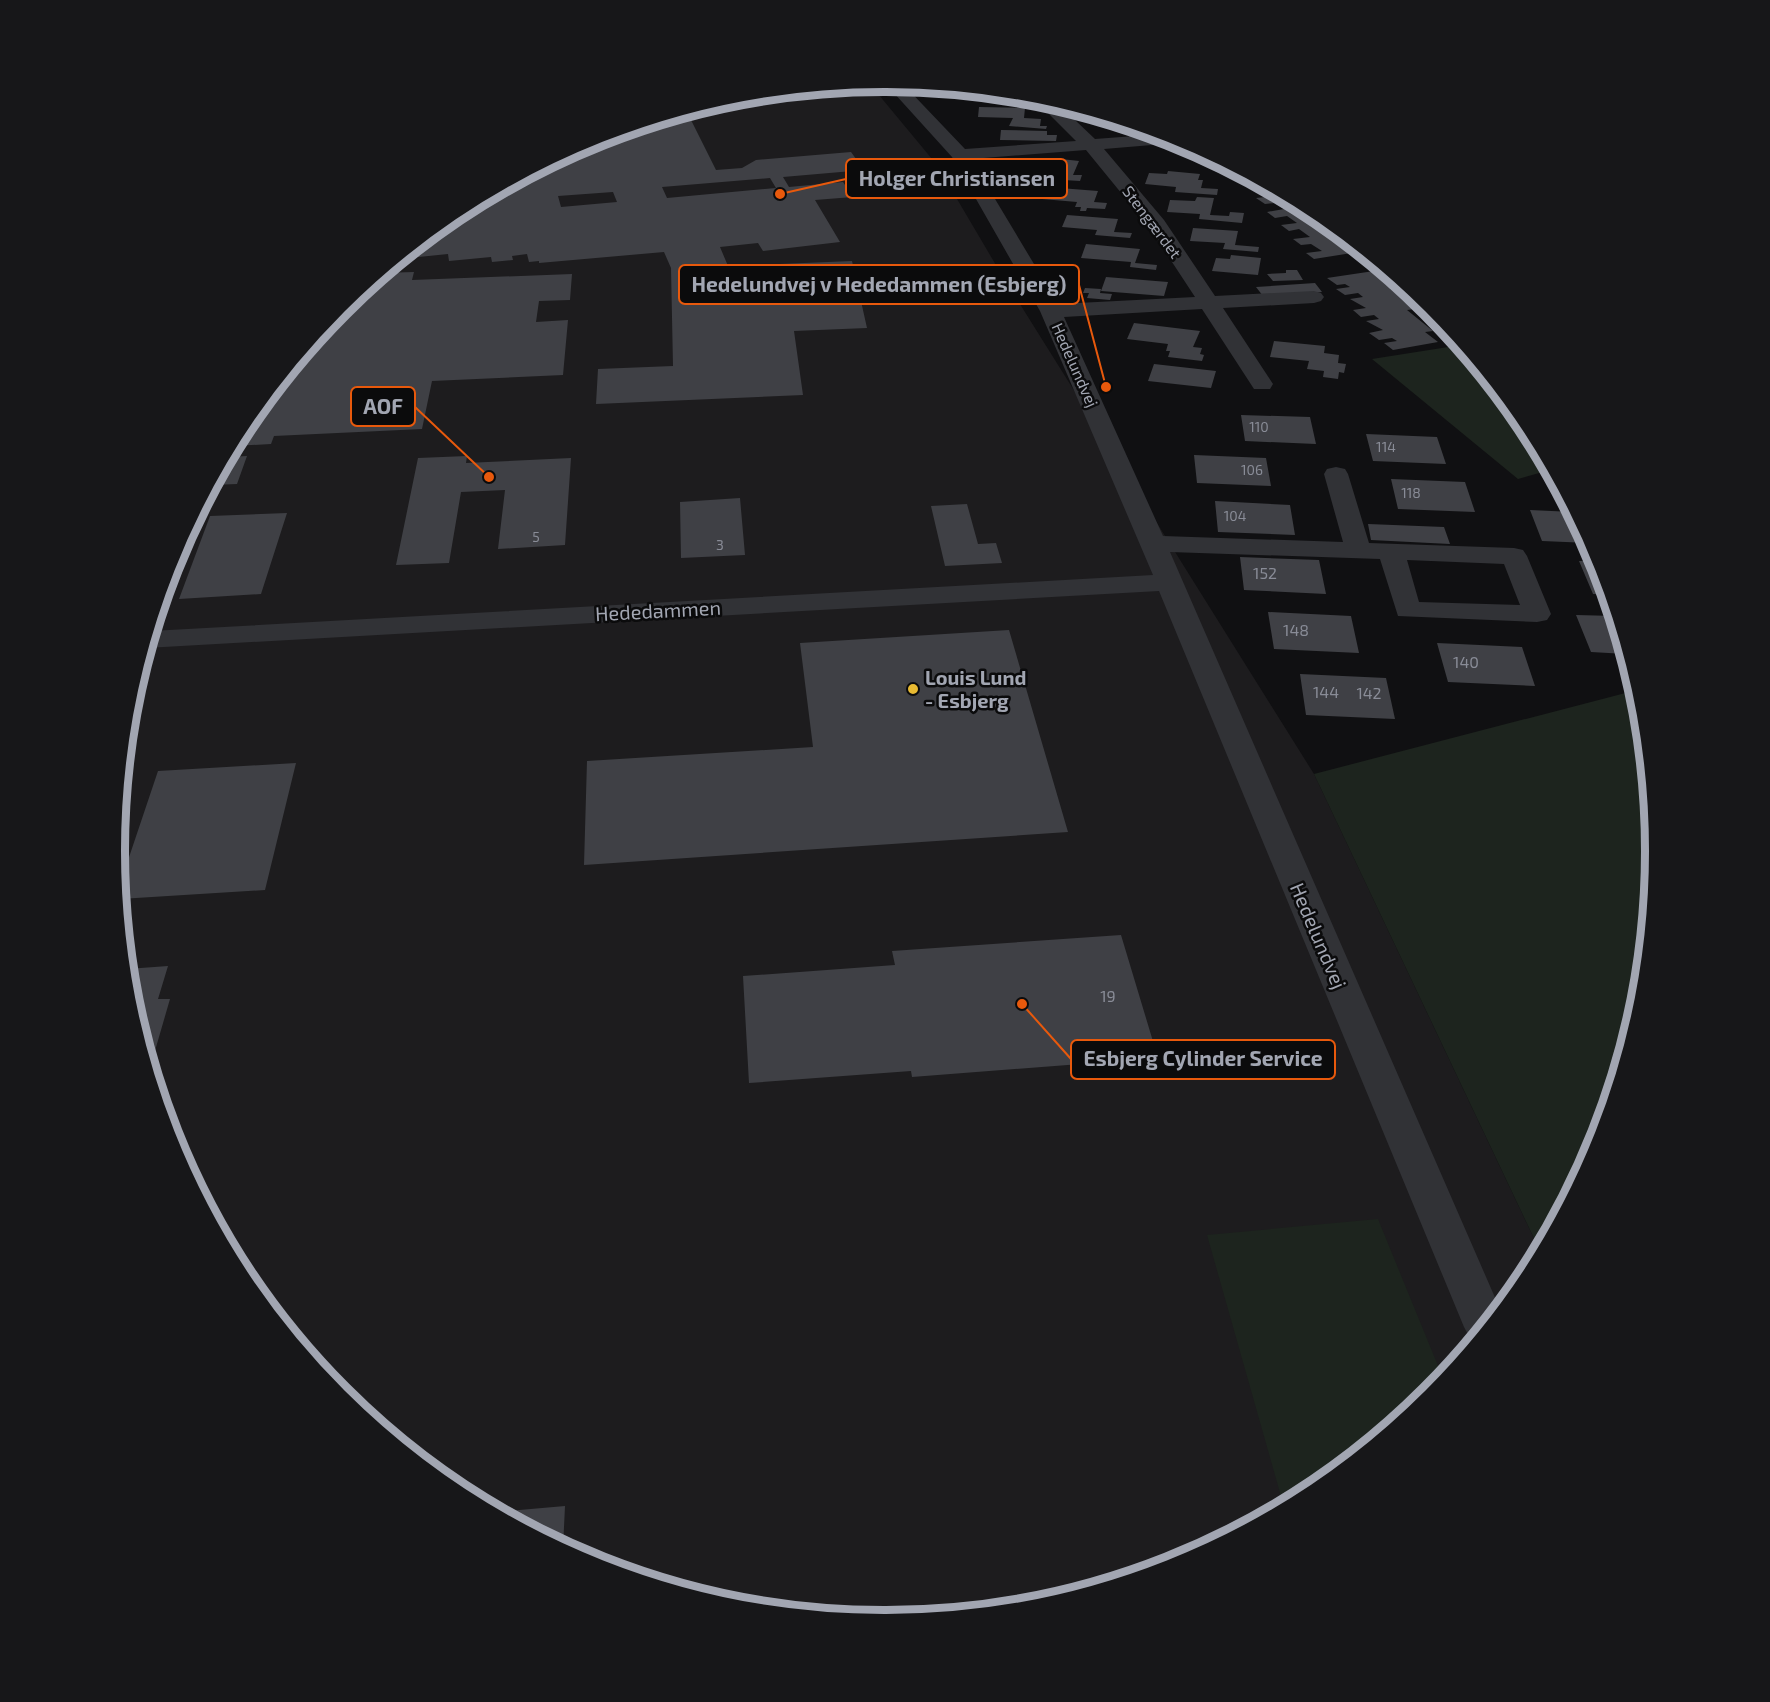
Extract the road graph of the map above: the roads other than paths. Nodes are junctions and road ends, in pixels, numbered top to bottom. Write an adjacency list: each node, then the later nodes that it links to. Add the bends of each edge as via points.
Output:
1 (904, 92): 5 (street, Hedelundvej)
2 (1056, 111): 4 (street, Stengærdet)
3 (1151, 140): 4 (street)
4 (1091, 145): 5 (street); 7 (street, Stengærdet, via 1157,224)
5 (960, 155): 8 (street, Hedelundvej)
6 (1314, 297): 7 (street)
7 (1209, 302): 8 (street); 9 (street, Stengærdet)
8 (1051, 311): 11 (street, Hedelundvej)
9 (1262, 384)
10 (1336, 474): 12 (street)
11 (1153, 544): 12 (street); 14 (street, Hedelundvej)
12 (1358, 550): 13 (street)
13 (1391, 551): 13 (street, via 1514,556 1537,614 1408,610)
14 (1168, 582): 15 (street, Hededammen); 16 (street, Hedelundvej)
15 (156, 640)
16 (1482, 1320)

